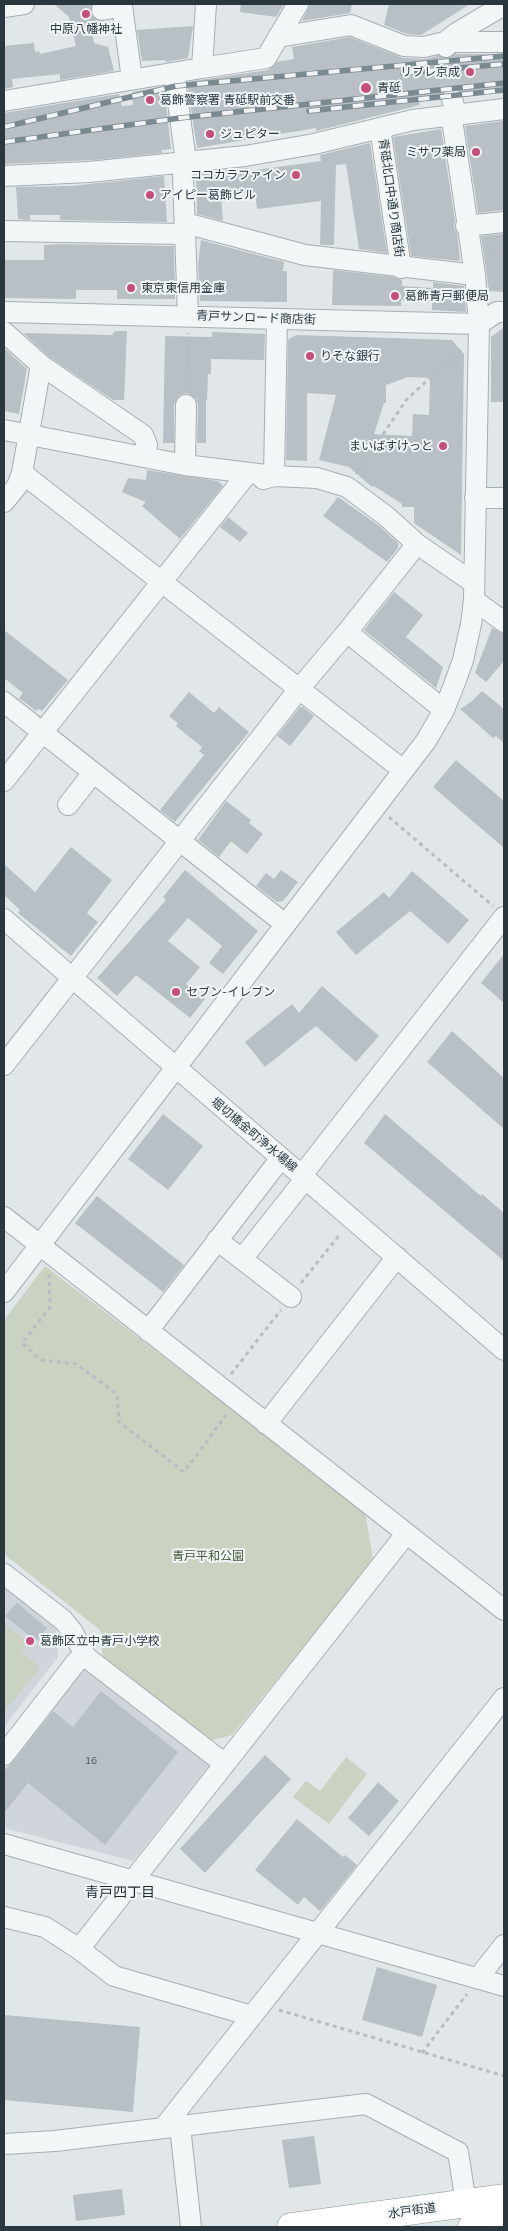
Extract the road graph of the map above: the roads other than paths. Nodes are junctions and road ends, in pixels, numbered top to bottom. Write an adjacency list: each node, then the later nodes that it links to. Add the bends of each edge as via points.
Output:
1 (24, 4): 4 (street)
2 (206, 4): 10 (street)
3 (298, 4): 7 (street)
4 (4, 6)
5 (504, 6): 9 (street, via 458,32)
6 (102, 10): 12 (street, via 122,6)
7 (278, 38): 9 (street, via 351,25 404,46); 10 (street, via 266,58)
8 (504, 42): 9 (street)
9 (446, 45)
10 (202, 68): 11 (street)
11 (174, 73): 12 (street); 17 (street)
12 (132, 79): 13 (street)
13 (4, 101)
14 (453, 107): 15 (street); 16 (street); 20 (street, via 452,126)
15 (504, 109)
16 (380, 128): 17 (street, via 304,145); 23 (street, 青砥北口中通り商店街)
17 (184, 164): 18 (street); 21 (street)
18 (4, 176)
19 (504, 222): 20 (street)
20 (466, 226): 24 (street)
21 (185, 228): 22 (street); 23 (street, via 304,256); 26 (street)
22 (4, 231)
23 (401, 268): 24 (street)
24 (475, 275): 29 (street)
25 (4, 312): 26 (street, 青戸サンロード商店街)
26 (188, 316): 28 (street, 青戸サンロード商店街)
27 (502, 316): 29 (street)
28 (276, 319): 29 (street, 青戸サンロード商店街); 38 (street)
29 (479, 324): 40 (street)
30 (4, 332): 31 (street)
31 (41, 365): 34 (street); 35 (street, via 143,434)
32 (186, 405): 36 (street)
33 (4, 430): 34 (street)
34 (28, 434): 35 (street); 37 (street)
35 (146, 456): 36 (street)
36 (185, 465): 39 (street)
37 (22, 473): 42 (street, via 17,486); 44 (street)
38 (274, 476): 39 (street); 43 (street, via 317,478 347,487)
39 (243, 480): 44 (street)
40 (476, 498): 41 (street); 45 (street)
41 (504, 498)
42 (4, 502)
43 (417, 544): 45 (street); 47 (street)
44 (162, 581): 48 (street); 51 (street)
45 (474, 592): 46 (street); 50 (street, via 463,660)
46 (504, 622)
47 (347, 632): 48 (street); 50 (street)
48 (299, 689): 52 (street); 56 (street)
49 (4, 702): 51 (street)
50 (444, 710): 52 (street, via 426,741)
51 (42, 732): 53 (street); 54 (street)
52 (403, 770): 59 (street)
53 (93, 773): 55 (street); 56 (street)
54 (4, 781)
55 (68, 805)
56 (180, 841): 59 (street); 60 (street)
57 (502, 915): 64 (street)
58 (4, 919): 60 (street, 堀切橋金町浄水場線)
59 (285, 924): 62 (street)
60 (72, 978): 61 (street); 62 (street, 堀切橋金町浄水場線)
61 (4, 1065)
62 (174, 1067): 63 (street, 堀切橋金町浄水場線); 67 (street)
63 (281, 1158): 64 (street, 堀切橋金町浄水場線); 66 (street)
64 (304, 1177): 68 (street, 堀切橋金町浄水場線); 69 (street)
65 (4, 1217): 67 (street)
66 (217, 1240): 69 (street); 72 (street)
67 (39, 1246): 70 (street); 72 (street)
68 (397, 1257): 73 (street, 堀切橋金町浄水場線); 74 (street)
69 (242, 1259): 71 (street)
70 (4, 1292)
71 (291, 1297)
72 (148, 1332): 74 (street)
73 (504, 1350)
74 (266, 1424): 75 (street)
75 (406, 1534): 77 (street); 81 (street)
76 (4, 1574): 78 (street, via 63,1620)
77 (504, 1610)
78 (86, 1657): 80 (street, via 77,1661); 81 (street)
79 (504, 1698): 85 (street)
80 (4, 1754)
81 (225, 1764): 83 (street)
82 (4, 1844): 83 (street)
83 (134, 1880): 85 (street); 87 (street)
84 (4, 1916): 87 (street, via 44,1927)
85 (319, 1932): 88 (street); 90 (street)
86 (504, 1945): 88 (street)
87 (79, 1949): 90 (street, via 114,1976)
88 (478, 1978): 89 (street)
89 (504, 1986)
90 (257, 2010): 91 (street)
91 (172, 2126): 92 (street); 94 (street, via 366,2104 458,2152); 96 (street)
92 (4, 2144)
93 (504, 2198): 94 (highway, 水戸街道)
94 (469, 2215): 95 (highway, 水戸街道); 97 (highway, 水戸街道)
95 (504, 2223)
96 (191, 2227)
97 (291, 2227)

